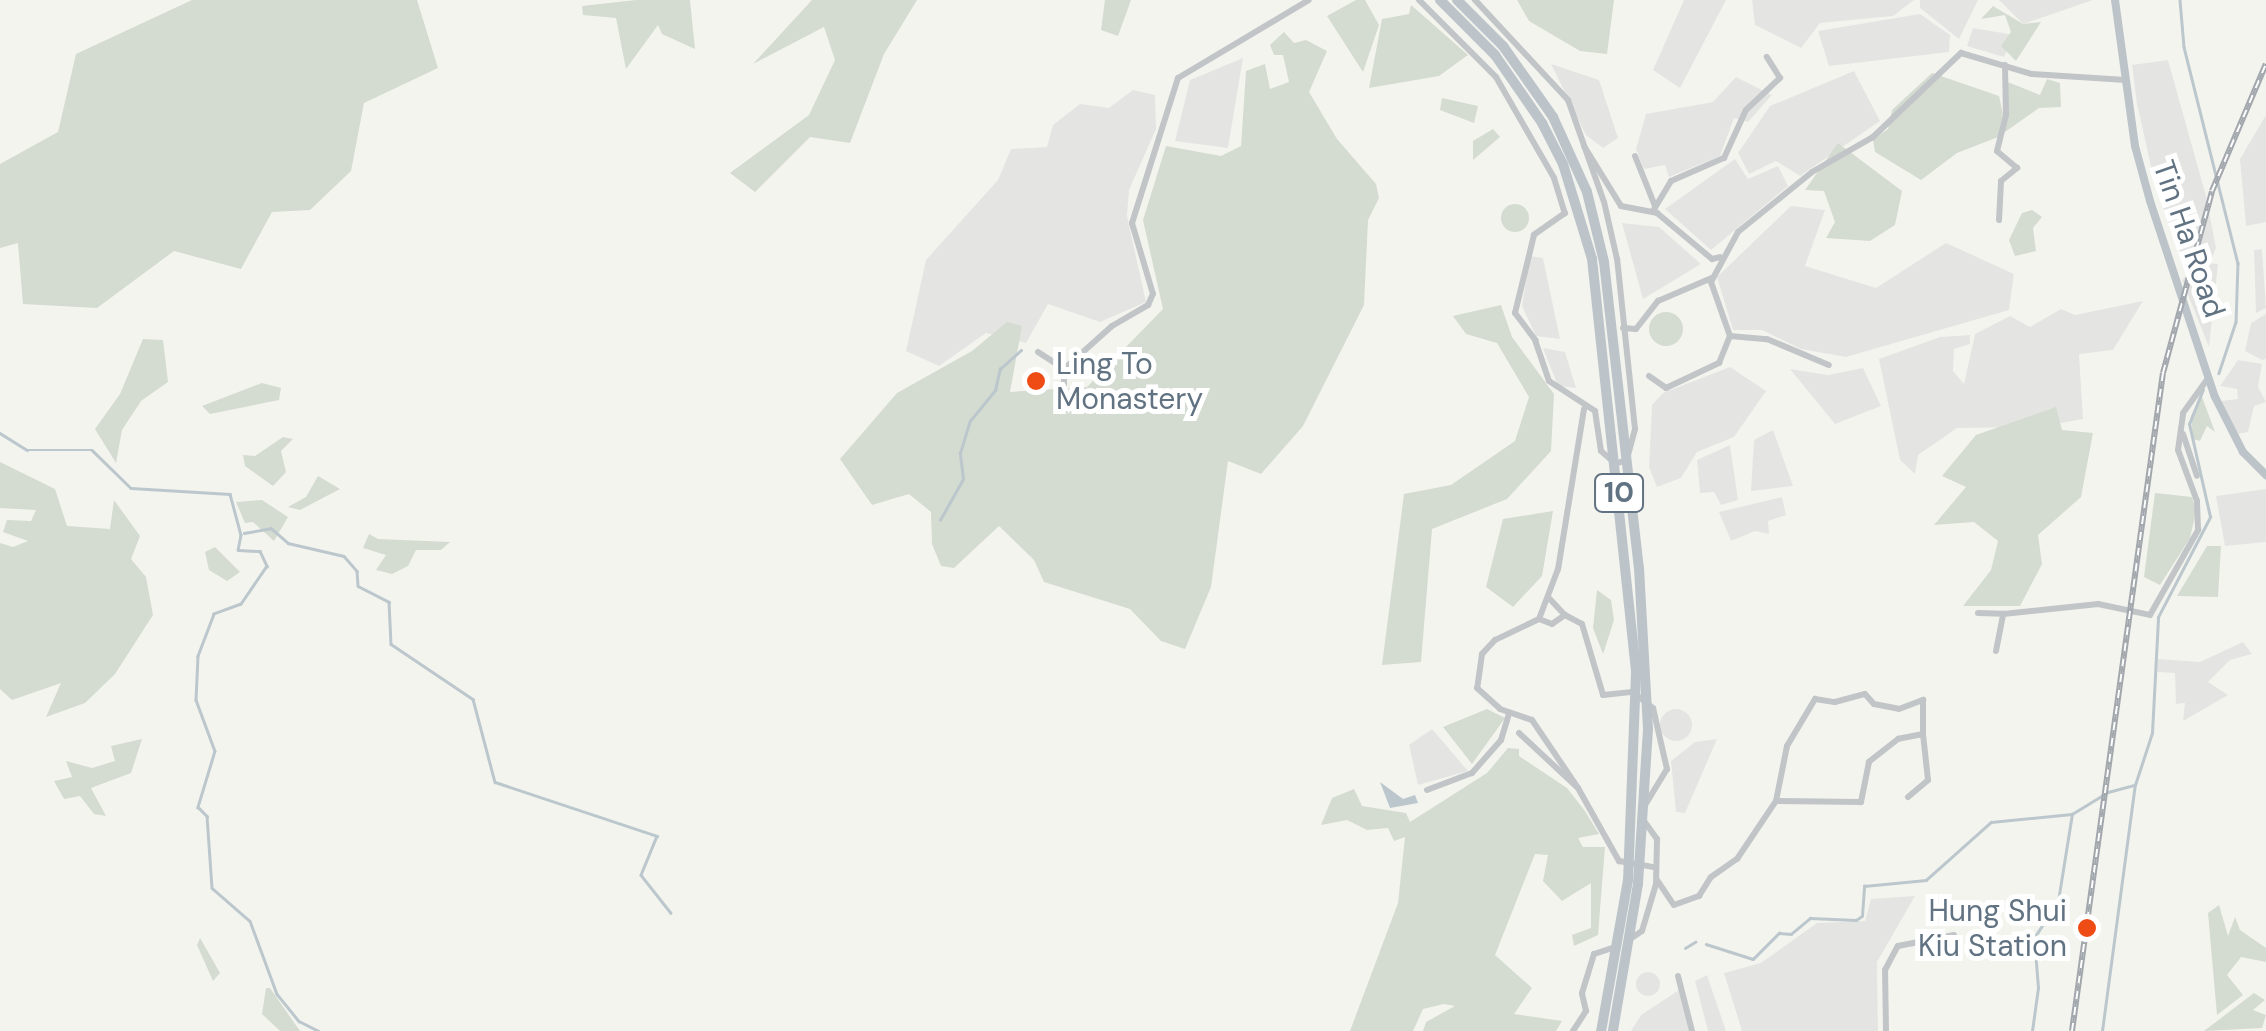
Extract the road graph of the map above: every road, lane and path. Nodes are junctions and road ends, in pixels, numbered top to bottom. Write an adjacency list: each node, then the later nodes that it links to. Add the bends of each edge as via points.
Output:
1 (1309, 0): 20 (street, via 1178,78 1132,224 1153,294 1148,306 1112,326)
2 (1419, 0): 24 (street, via 1496,77 1554,178 1566,212 1534,235 1515,313 1535,340 1549,381)
3 (1440, 0): 46 (highway, 10, via 1495,56 1542,124 1574,197 1594,273 1636,673 1628,880)
4 (1456, 0): 47 (highway, 10, via 1503,46 1553,118 1587,192 1604,262 1639,568 1648,729 1638,884)
5 (1475, 0): 10 (street, via 1568,100)
6 (2115, 0): 9 (street, Tin Ha Road)
7 (1767, 57): 12 (street, via 1780,78 1746,110 1724,158 1671,182)
8 (2006, 65): 9 (street, via 2079,81); 13 (street, via 2006,114 1997,151 2017,168 2001,181); 14 (street, via 1961,52 1872,137 1812,172 1738,232)
9 (2126, 80): 22 (street, Tin Ha Road, via 2140,166)
10 (1584, 146): 12 (street, via 1612,198 1635,211); 16 (street, via 1614,240)
11 (1635, 156): 12 (street)
12 (1654, 208): 14 (street, via 1712,259)
13 (2000, 220)
14 (1722, 257): 15 (street)
15 (1712, 278): 16 (street, via 1658,301 1636,329); 17 (street)
16 (1624, 328): 24 (street, via 1635,428 1627,460 1608,462 1595,411)
17 (1730, 336): 19 (street, via 1767,338); 21 (street, via 1712,368 1666,388)
18 (1038, 352): 20 (street)
19 (1829, 365)
20 (1064, 370): 23 (street)
21 (1649, 376)
22 (2211, 379): 25 (street, via 2183,413); 26 (street, Tin Ha Road, via 2243,452)
23 (1064, 385)
24 (1584, 409): 28 (street)
25 (2182, 433): 27 (street); 30 (street, via 2178,455 2197,501 2198,530 2150,615 2098,604)
26 (2266, 475)
27 (2197, 476)
28 (1548, 596): 31 (street); 32 (street)
29 (1978, 613): 30 (street)
30 (2002, 614): 33 (street)
31 (1566, 616): 32 (street, via 1552,624); 41 (street, via 1582,624 1603,696 1633,692 1654,708 1667,769 1641,813 1657,838)
32 (1539, 620): 34 (street, via 1494,640 1476,674 1478,688)
33 (1996, 650)
34 (1509, 713): 37 (street, via 1532,720); 38 (street, via 1501,740 1472,774)
35 (1519, 734): 37 (street)
36 (1923, 734): 39 (street, via 1928,780); 40 (street, via 1898,739 1869,762 1860,802); 40 (street, via 1924,700 1899,709 1874,704 1864,694 1836,702 1814,699 1787,746)
37 (1578, 788): 41 (street, via 1619,861)
38 (1426, 790)
39 (1908, 798)
40 (1776, 801): 42 (street, via 1737,859 1711,877 1699,896 1674,905)
41 (1652, 867): 42 (street)
42 (1655, 878): 45 (street, via 1642,930 1594,954 1582,993 1586,1011)
43 (1954, 936): 49 (street, via 1898,946 1885,970)
44 (1678, 976): 48 (street)
45 (1572, 1031)
46 (1600, 1031)
47 (1613, 1031)
48 (1692, 1031)
49 (1886, 1031)

